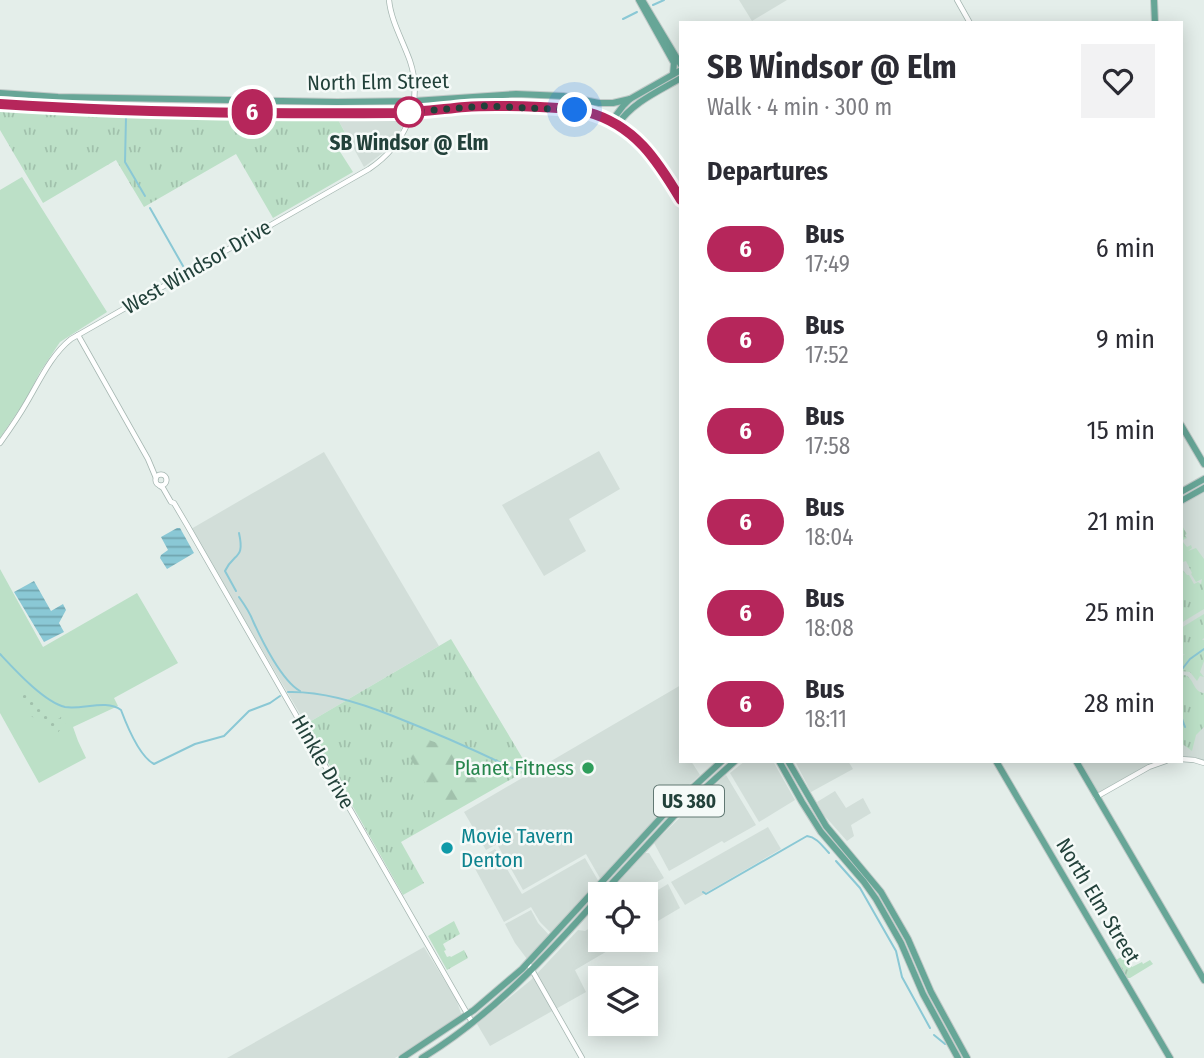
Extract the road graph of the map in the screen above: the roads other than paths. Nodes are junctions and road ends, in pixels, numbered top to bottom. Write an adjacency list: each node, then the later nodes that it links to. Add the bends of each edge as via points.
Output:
1 (388, 0): 13 (street, West Windsor Drive, via 411,65)
2 (641, 0): 7 (main road); 9 (main road, via 674,63)
3 (957, 0): 5 (street)
4 (1154, 0): 6 (main road)
5 (969, 21)
6 (1154, 21)
7 (679, 62)
8 (679, 72): 9 (main road)
9 (673, 74): 12 (main road)
10 (679, 79): 16 (main road, via 629,109)
11 (0, 93): 13 (main road, North Elm Street)
12 (630, 99): 13 (main road, North Elm Street, via 599,103 516,94); 16 (main road)
13 (414, 102): 15 (street, West Windsor Drive)
14 (0, 104): 15 (main road, North Elm Street, via 157,111)
15 (412, 112): 16 (main road, North Elm Street, via 485,106 558,108 587,112); 18 (street, West Windsor Drive, via 392,150 369,169)
16 (614, 124): 17 (main road, North Elm Street, via 658,161)
17 (679, 197)
18 (78, 335): 20 (street, West Windsor Drive, via 58,352); 21 (street)
19 (1183, 428): 22 (main road)
20 (0, 443)
21 (148, 459): 23 (street); 24 (street)
22 (1204, 464)
23 (161, 475): 24 (street); 26 (street, via 166,478)
24 (156, 478): 26 (street, via 156,483)
25 (1204, 479): 28 (main road)
26 (163, 484): 45 (street, Hinkle Drive)
27 (1204, 488): 29 (main road)
28 (1183, 491)
29 (1183, 500)
30 (1183, 759): 38 (street)
31 (720, 763): 42 (main road, US 380, via 665,813)
32 (733, 763): 40 (main road, US 380, via 674,816)
33 (780, 763): 50 (main road, via 814,821 876,899)
34 (789, 763): 51 (main road, via 826,826 881,892)
35 (997, 763): 52 (main road, North Elm Street)
36 (1077, 763): 39 (main road)
37 (1160, 763): 39 (street)
38 (1204, 763)
39 (1096, 797): 44 (main road)
40 (613, 882)
41 (588, 909): 43 (main road, US 380)
42 (528, 963): 43 (street); 45 (main road, US 380)
43 (533, 970): 46 (main road, US 380); 49 (street)
44 (1204, 980)
45 (468, 1014): 46 (street, Hinkle Drive); 47 (main road, US 380)
46 (472, 1022): 48 (main road, US 380)
47 (402, 1058)
48 (422, 1058)
49 (582, 1058)
50 (958, 1058)
51 (967, 1058)
52 (1170, 1058)

